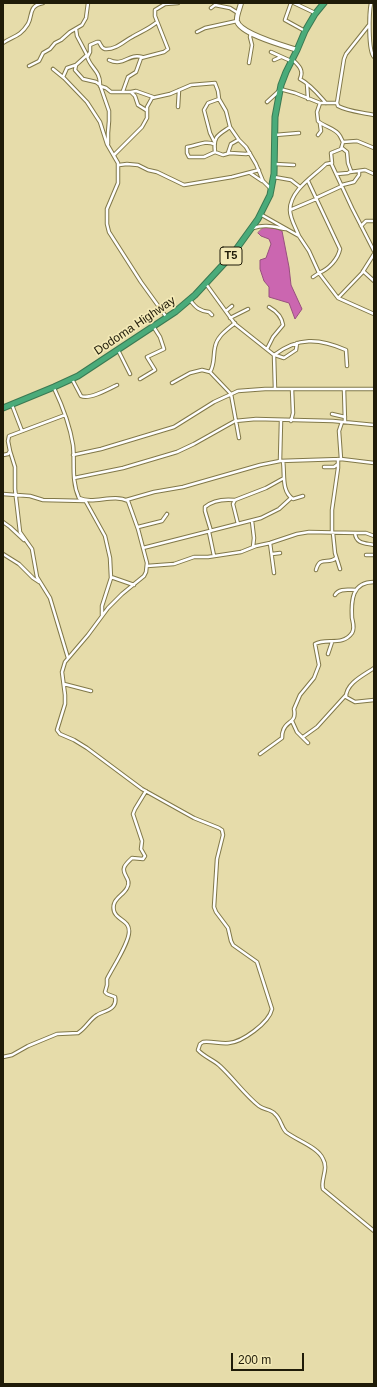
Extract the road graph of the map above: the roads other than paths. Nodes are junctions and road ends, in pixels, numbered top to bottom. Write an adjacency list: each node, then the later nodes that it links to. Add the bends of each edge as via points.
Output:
1 (43, 3): 20 (street, via 37,4 33,9 20,34)
2 (88, 3): 15 (street, via 86,20)
3 (178, 3): 13 (street, via 165,4 156,9 154,14)
4 (241, 3): 10 (street)
5 (291, 3): 16 (street, via 285,20)
6 (294, 3): 11 (street)
7 (324, 3): 11 (highway, Dodoma Highway / T5)
8 (371, 3): 14 (street)
9 (211, 8): 10 (street, via 216,5)
10 (238, 13): 12 (street)
11 (316, 14): 16 (highway, Dodoma Highway / T5)
12 (237, 21): 17 (street); 18 (street)
13 (157, 22): 23 (street, via 115,47 105,48 99,42 95,42 90,45); 24 (street, via 168,49)
14 (369, 25): 19 (street); 45 (street, via 346,54)
15 (76, 29): 23 (street, via 76,36); 32 (street, via 44,52 39,61)
16 (305, 31): 21 (highway, Dodoma Highway / T5)
17 (197, 32)
18 (251, 33): 21 (street); 30 (street)
19 (372, 39): 26 (street, via 371,52)
20 (3, 43)
21 (297, 50): 29 (highway, Dodoma Highway / T5)
22 (271, 52): 25 (street)
23 (87, 56): 31 (street); 36 (street, via 91,66 98,72)
24 (142, 57): 27 (street, via 133,56 119,62); 39 (street, via 136,73 128,77)
25 (282, 57): 28 (street); 29 (street)
26 (374, 57)
27 (110, 60)
28 (274, 60)
29 (292, 61): 35 (street, via 301,69 300,79); 38 (highway, Dodoma Highway / T5)
30 (249, 63)
31 (76, 64): 34 (street, via 67,68); 36 (street, via 76,71 83,79)
32 (28, 66)
33 (53, 69): 34 (street)
34 (63, 77): 59 (street, via 83,97 98,118)
35 (307, 84): 43 (street); 47 (street)
36 (100, 85): 39 (street, via 111,92); 59 (street, via 109,114)
37 (179, 90): 41 (street); 42 (street, via 191,85 215,83); 48 (street)
38 (280, 90): 43 (street, via 296,93); 44 (street); 54 (highway, Dodoma Highway / T5)
39 (123, 91): 40 (street)
40 (131, 92): 41 (street); 49 (street, via 138,105)
41 (154, 97): 49 (street, via 147,105)
42 (219, 99): 52 (street, via 226,111); 58 (street, via 208,103 204,110)
43 (308, 99): 46 (street)
44 (267, 102)
45 (337, 102): 47 (street); 50 (street, via 340,107)
46 (320, 103): 47 (street); 51 (street, via 317,115)
47 (326, 103)
48 (178, 107)
49 (147, 110): 65 (street, via 147,118 142,127)
50 (374, 115)
51 (320, 124): 55 (street); 57 (street, via 338,134)
52 (230, 127): 56 (street); 58 (street, via 219,133)
53 (299, 133): 54 (street)
54 (274, 135): 67 (highway, Dodoma Highway / T5)
55 (318, 135)
56 (238, 140): 63 (street, via 231,144); 64 (street)
57 (343, 142): 60 (street); 61 (street, via 358,142)
58 (214, 143): 62 (street); 62 (street, via 204,142 187,147 187,153 189,157 201,157)
59 (108, 146): 65 (street)
60 (342, 148): 66 (street, via 331,153); 72 (street, via 347,152)
61 (374, 148)
62 (215, 152): 63 (street, via 223,155)
63 (228, 153): 64 (street)
64 (250, 153): 70 (street)
65 (114, 155): 68 (street)
66 (332, 163): 74 (street); 78 (street, via 326,164)
67 (275, 164): 69 (street); 76 (highway, Dodoma Highway / T5)
68 (118, 165): 73 (street, via 138,165 184,185); 105 (street, via 118,183 107,209 109,232)
69 (294, 165)
70 (258, 170): 73 (street); 77 (street)
71 (359, 171): 72 (street); 75 (street); 79 (street, via 354,182)
72 (350, 172): 74 (street)
73 (249, 173): 77 (street)
74 (337, 174): 79 (street)
75 (374, 174)
76 (274, 177): 80 (street, via 291,180); 81 (highway, Dodoma Highway / T5)
77 (263, 181): 81 (street)
78 (308, 181): 80 (street); 82 (street)
79 (342, 185): 82 (street); 86 (street)
80 (300, 187): 83 (street)
81 (272, 189): 84 (highway, Dodoma Highway / T5)
82 (316, 199): 83 (street); 93 (street, via 340,249 335,259)
83 (290, 210): 89 (street)
84 (260, 214): 87 (highway, Dodoma Highway / T5); 88 (street)
85 (374, 221): 86 (street, via 367,221)
86 (361, 226): 90 (street)
87 (251, 229): 88 (street, via 266,226); 96 (highway, Dodoma Highway / T5, via 232,255)
88 (289, 230): 89 (street)
89 (299, 236): 93 (street)
90 (374, 248)
91 (374, 254): 92 (street)
92 (363, 271): 95 (street); 97 (street)
93 (319, 273): 94 (street); 97 (street)
94 (313, 277)
95 (374, 281)
96 (205, 283): 98 (highway, Dodoma Highway / T5); 102 (street)
97 (338, 298): 103 (street)
98 (190, 300): 104 (street, via 197,308); 105 (highway, Dodoma Highway / T5)
99 (232, 306): 102 (street)
100 (269, 307): 110 (street, via 276,312 283,325)
101 (248, 308): 106 (street)
102 (226, 311): 106 (street)
103 (374, 314)
104 (212, 315)
105 (167, 318): 108 (highway, Dodoma Highway / T5)
106 (230, 318): 107 (street)
107 (235, 323): 110 (street); 114 (street, via 218,339)
108 (153, 326): 111 (highway, Dodoma Highway / T5); 117 (street, via 164,349 147,357 155,370)
109 (297, 342): 112 (street); 112 (street, via 296,350 284,358); 113 (street, via 308,340 335,345 346,350)
110 (267, 349): 112 (street)
111 (118, 350): 115 (street); 116 (highway, Dodoma Highway / T5)
112 (275, 355): 121 (street)
113 (347, 366)
114 (210, 372): 118 (street, via 202,370 190,373); 125 (street)
115 (130, 374)
116 (72, 379): 119 (street, via 81,396 86,398); 120 (highway, Dodoma Highway / T5)
117 (140, 379)
118 (172, 384)
119 (117, 385)
120 (54, 387): 126 (highway, Dodoma Highway / T5); 129 (street)
121 (275, 389): 122 (street); 125 (street, via 248,389)
122 (292, 389): 123 (street); 133 (street)
123 (344, 389): 124 (street); 130 (street)
124 (374, 389)
125 (231, 394): 131 (street); 140 (street, via 174,427)
126 (11, 405): 127 (highway, Dodoma Highway / T5); 136 (street)
127 (3, 408)
128 (332, 414): 130 (street)
129 (65, 415): 136 (street); 140 (street, via 72,439)
130 (345, 417): 134 (street)
131 (235, 421): 132 (street); 137 (street); 146 (street, via 177,452 122,468)
132 (281, 421): 133 (street); 142 (street)
133 (291, 421): 134 (street)
134 (344, 422): 135 (street); 141 (street, via 339,431)
135 (374, 425)
136 (22, 431): 138 (street, via 9,436)
137 (239, 438)
138 (10, 451): 139 (street); 149 (street, via 15,467)
139 (3, 455)
140 (73, 456): 146 (street)
141 (339, 459): 142 (street); 143 (street); 144 (street)
142 (282, 461): 147 (street); 153 (street)
143 (374, 463)
144 (338, 464): 145 (street, via 334,467); 161 (street)
145 (324, 467)
146 (74, 478): 152 (street, via 79,498)
147 (284, 478): 151 (street); 154 (street)
148 (3, 494): 149 (street)
149 (16, 494): 152 (street, via 43,500); 164 (street, via 20,532)
150 (303, 496): 151 (street)
151 (291, 498): 156 (street, via 271,514)
152 (85, 500): 153 (street); 180 (street, via 105,536)
153 (126, 500): 159 (street, via 130,504)
154 (235, 500): 158 (street, via 233,504); 160 (street, via 220,501 205,507)
155 (168, 514): 159 (street, via 162,521)
156 (252, 521): 158 (street); 167 (street)
157 (3, 522): 164 (street)
158 (238, 524): 160 (street)
159 (138, 527): 168 (street)
160 (210, 532): 168 (street); 174 (street)
161 (332, 533): 162 (street); 165 (street, via 309,532); 175 (street)
162 (355, 533): 163 (street); 166 (street, via 359,542)
163 (374, 536)
164 (26, 541): 181 (street, via 32,549)
165 (270, 543): 167 (street); 171 (street)
166 (374, 545)
167 (253, 547): 174 (street, via 241,552)
168 (143, 548): 176 (street)
169 (280, 553): 171 (street)
170 (3, 554): 181 (street)
171 (272, 554): 179 (street)
172 (366, 555): 173 (street)
173 (374, 555)
174 (214, 556): 176 (street, via 190,558 174,564)
175 (336, 558): 177 (street); 178 (street, via 333,561 320,562)
176 (147, 566): 183 (street, via 144,576)
177 (340, 569)
178 (316, 570)
179 (274, 573)
180 (111, 577): 183 (street); 186 (street, via 102,606)
181 (39, 582): 189 (street, via 50,598)
182 (374, 582): 184 (street, via 360,584)
183 (134, 585): 186 (street)
184 (356, 590): 185 (street, via 339,590); 187 (street, via 352,610 353,632 344,639)
185 (336, 595)
186 (102, 616): 189 (street)
187 (332, 642): 188 (street); 195 (street, via 316,644 319,665 314,678 299,697)
188 (328, 654)
189 (68, 658): 191 (street, via 63,666)
190 (374, 668): 193 (street, via 350,685)
191 (64, 684): 192 (street); 199 (street, via 65,704 58,732 87,748)
192 (91, 691)
193 (346, 695): 194 (street, via 349,700 355,702); 196 (street, via 317,727)
194 (374, 700)
195 (292, 721): 196 (street); 198 (street, via 283,730 282,738)
196 (303, 738): 197 (street)
197 (308, 743)
198 (260, 754)
199 (146, 791): 200 (street, via 133,814 145,856 143,859 132,858 125,867 128,886 117,897 114,907 115,913 127,924 129,930 127,942 107,979 106,993 116,997 115,1003 108,1011 96,1015 78,1033 57,1034); 201 (street, via 194,818 222,830 216,864 215,908 228,928 233,945 257,962 272,1008 268,1018 247,1036 229,1043 203,1042 198,1050 220,1066 260,1107 274,1113 286,1132 322,1157 325,1163 323,1189)
200 (3, 1057)
201 (374, 1231)

